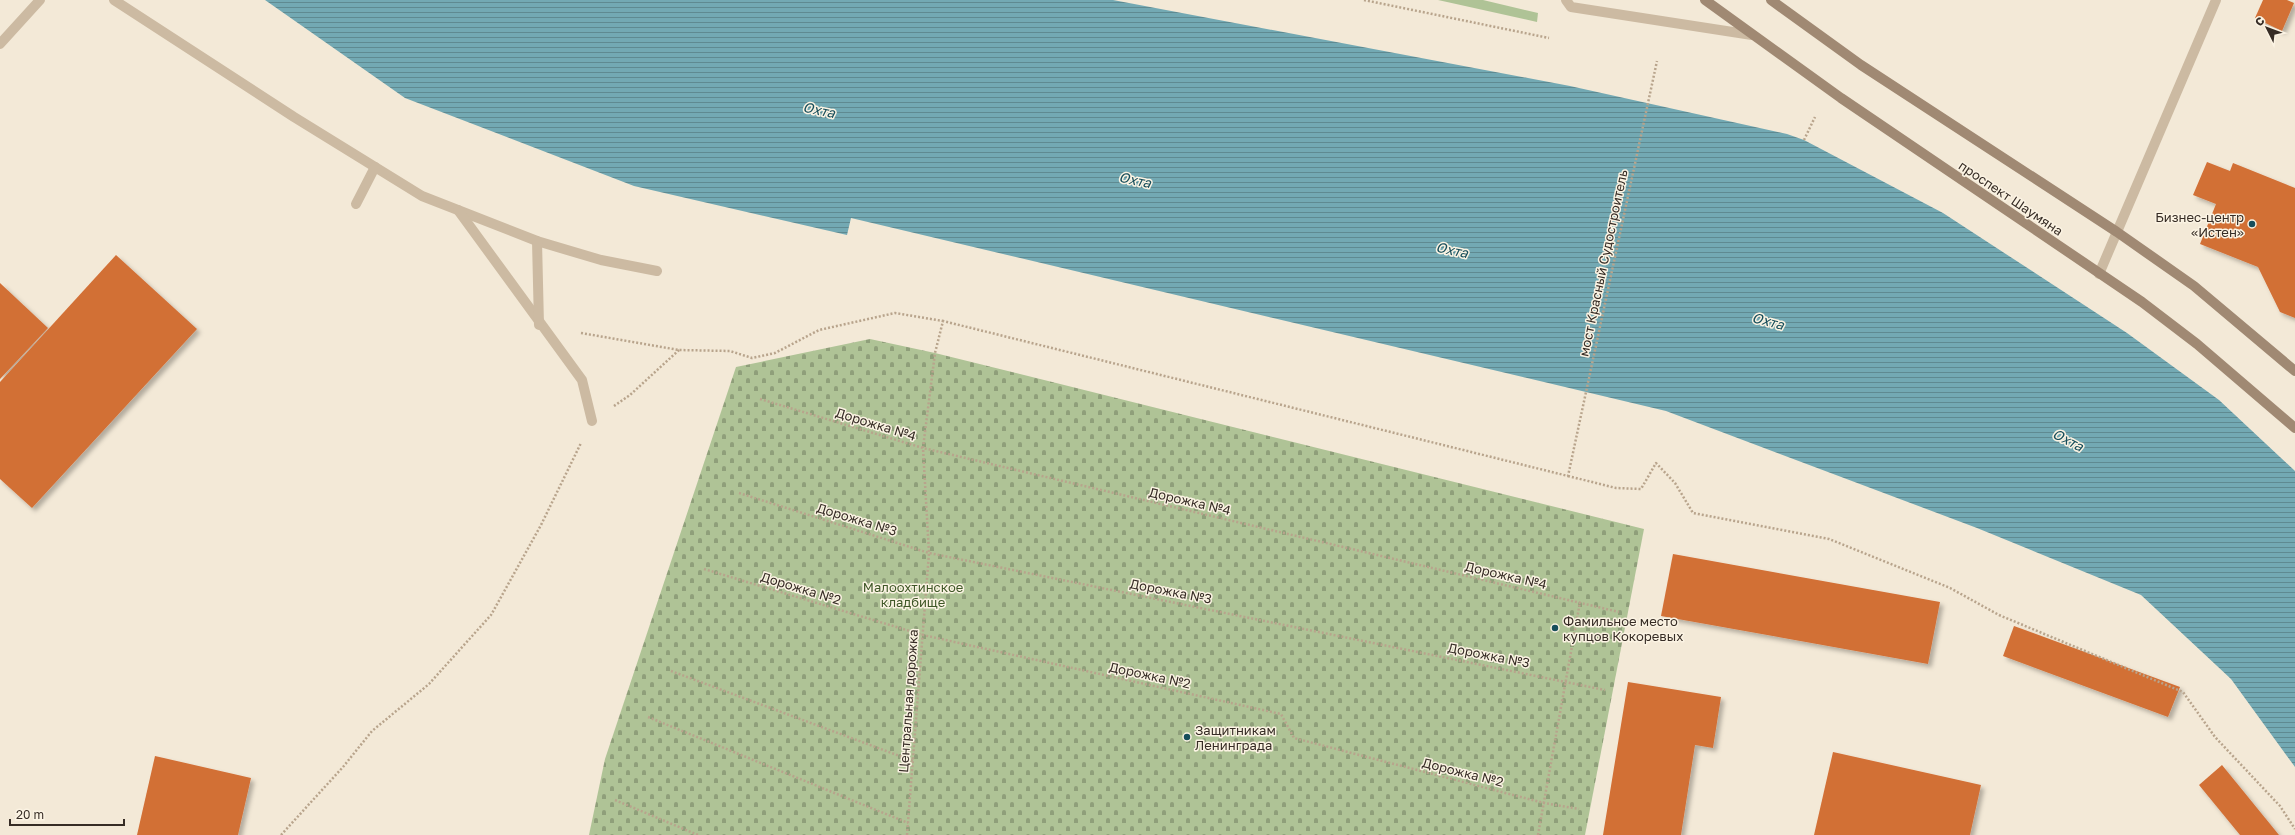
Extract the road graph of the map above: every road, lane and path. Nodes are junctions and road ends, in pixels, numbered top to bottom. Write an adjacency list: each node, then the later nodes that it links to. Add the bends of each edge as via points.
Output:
1 (40, 0): 11 (lane)
2 (114, 0): 15 (lane)
3 (1364, 0): 10 (path)
4 (1579, 0): 8 (lane)
5 (1705, 0): 9 (street, проспект Шаумяна)
6 (1771, 0): 18 (street, via 1861,65)
7 (2216, 0): 18 (lane)
8 (1569, 4): 9 (lane)
9 (1752, 35): 21 (street, проспект Шаумяна)
10 (1549, 38)
11 (0, 44)
12 (1657, 61): 30 (path, мост Красный Судостроитель)
13 (1815, 117): 14 (path)
14 (1804, 140)
15 (375, 167): 16 (lane); 17 (lane, via 422,196)
16 (356, 204)
17 (458, 210): 19 (lane); 23 (lane)
18 (2117, 232): 21 (lane); 25 (street, via 2194,286)
19 (537, 240): 20 (lane, via 601,260); 23 (lane)
20 (657, 272)
21 (2099, 274): 28 (street, проспект Шаумяна, via 2197,344)
22 (943, 321): 24 (path, via 895,313 819,330 775,353 752,358 730,351); 29 (path, Центральная дорожка, via 935,353); 30 (path)
23 (539, 325): 24 (path); 27 (lane, via 582,380)
24 (679, 350): 27 (path, via 630,395)
25 (2295, 371)
26 (760, 399): 29 (path, Дорожка №4)
27 (592, 421): 47 (path, via 541,525 492,615 429,684 372,731)
28 (2295, 428)
29 (923, 448): 32 (path, Центральная дорожка); 34 (path, Дорожка №4)
30 (1568, 476): 46 (path, via 1616,488 1641,489 1656,463 1675,483 1693,513 1829,539 1950,588 1999,615 2183,692 2215,737 2280,806)
31 (739, 493): 32 (path, Дорожка №3)
32 (929, 552): 36 (path, Центральная дорожка); 38 (path, Дорожка №3)
33 (704, 569): 36 (path, Дорожка №2)
34 (1580, 602): 35 (path, Дорожка №4); 38 (path)
35 (1619, 612)
36 (923, 635): 41 (path, Центральная дорожка); 43 (path, Дорожка №2, via 1281,714 1294,738)
37 (671, 671): 41 (path)
38 (1567, 681): 39 (path, Дорожка №3); 43 (path)
39 (1605, 690)
40 (648, 717): 45 (path)
41 (913, 761): 45 (path, Центральная дорожка)
42 (615, 800): 48 (path)
43 (1544, 803): 44 (path, Дорожка №2); 50 (path)
44 (1579, 809)
45 (908, 823): 49 (path, Центральная дорожка)
46 (2295, 829)
47 (281, 835)
48 (698, 835)
49 (907, 835)
50 (1538, 835)

